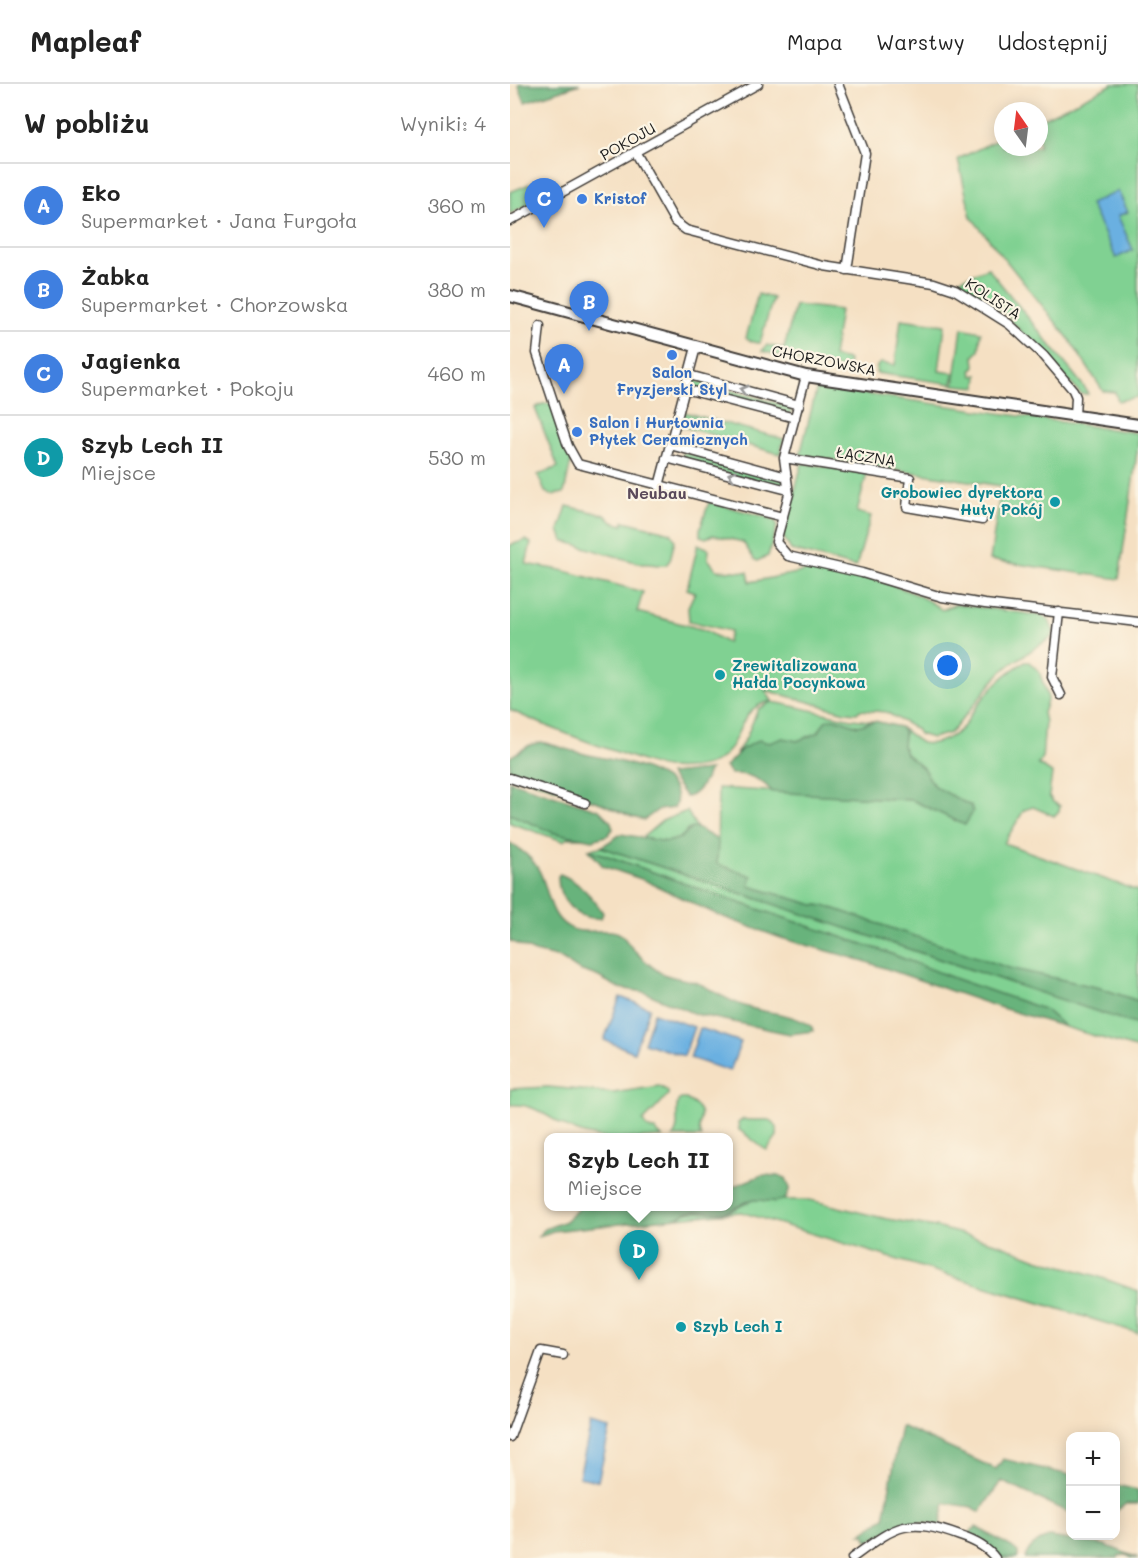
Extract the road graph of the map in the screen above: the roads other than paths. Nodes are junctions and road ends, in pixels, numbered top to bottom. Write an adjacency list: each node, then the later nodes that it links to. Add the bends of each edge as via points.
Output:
1 (758, 84): 3 (street, POKOJU)
2 (838, 84): 5 (street, via 865,153)
3 (636, 153): 4 (street, POKOJU); 5 (street, KOLISTA, via 680,227)
4 (510, 221)
5 (847, 270): 13 (street, KOLISTA, via 943,285 988,310 1021,333 1064,378 1076,397)
6 (510, 296): 8 (street, CHORZOWSKA)
7 (540, 326): 20 (street, via 537,353 573,460)
8 (696, 347): 9 (street); 10 (street, CHORZOWSKA)
9 (689, 375): 11 (street); 12 (street, one-way to 9)
10 (806, 376): 12 (street); 13 (street, CHORZOWSKA)
11 (685, 389): 14 (street); 16 (street)
12 (799, 405): 14 (street)
13 (1075, 416): 15 (street, CHORZOWSKA)
14 (795, 418): 18 (street)
15 (1138, 425)
16 (670, 445): 17 (street); 19 (street)
17 (666, 458): 20 (street); 21 (street, one-way to 17)
18 (784, 458): 19 (street); 23 (street, ŁĄCZNA, via 910,478 908,507)
19 (787, 477): 21 (street)
20 (659, 486): 22 (street)
21 (788, 490): 22 (street)
22 (783, 517): 24 (street, via 776,542 788,556 942,597)
23 (982, 520)
24 (1059, 612): 25 (street); 26 (street, via 1052,677)
25 (1138, 622)
26 (1061, 695)
27 (510, 778): 28 (street)
28 (585, 803)
29 (563, 1355): 30 (street, via 542,1351)
30 (510, 1437)
31 (852, 1558): 32 (street, via 888,1532 911,1525 934,1526 964,1537 986,1548)
32 (995, 1558)

